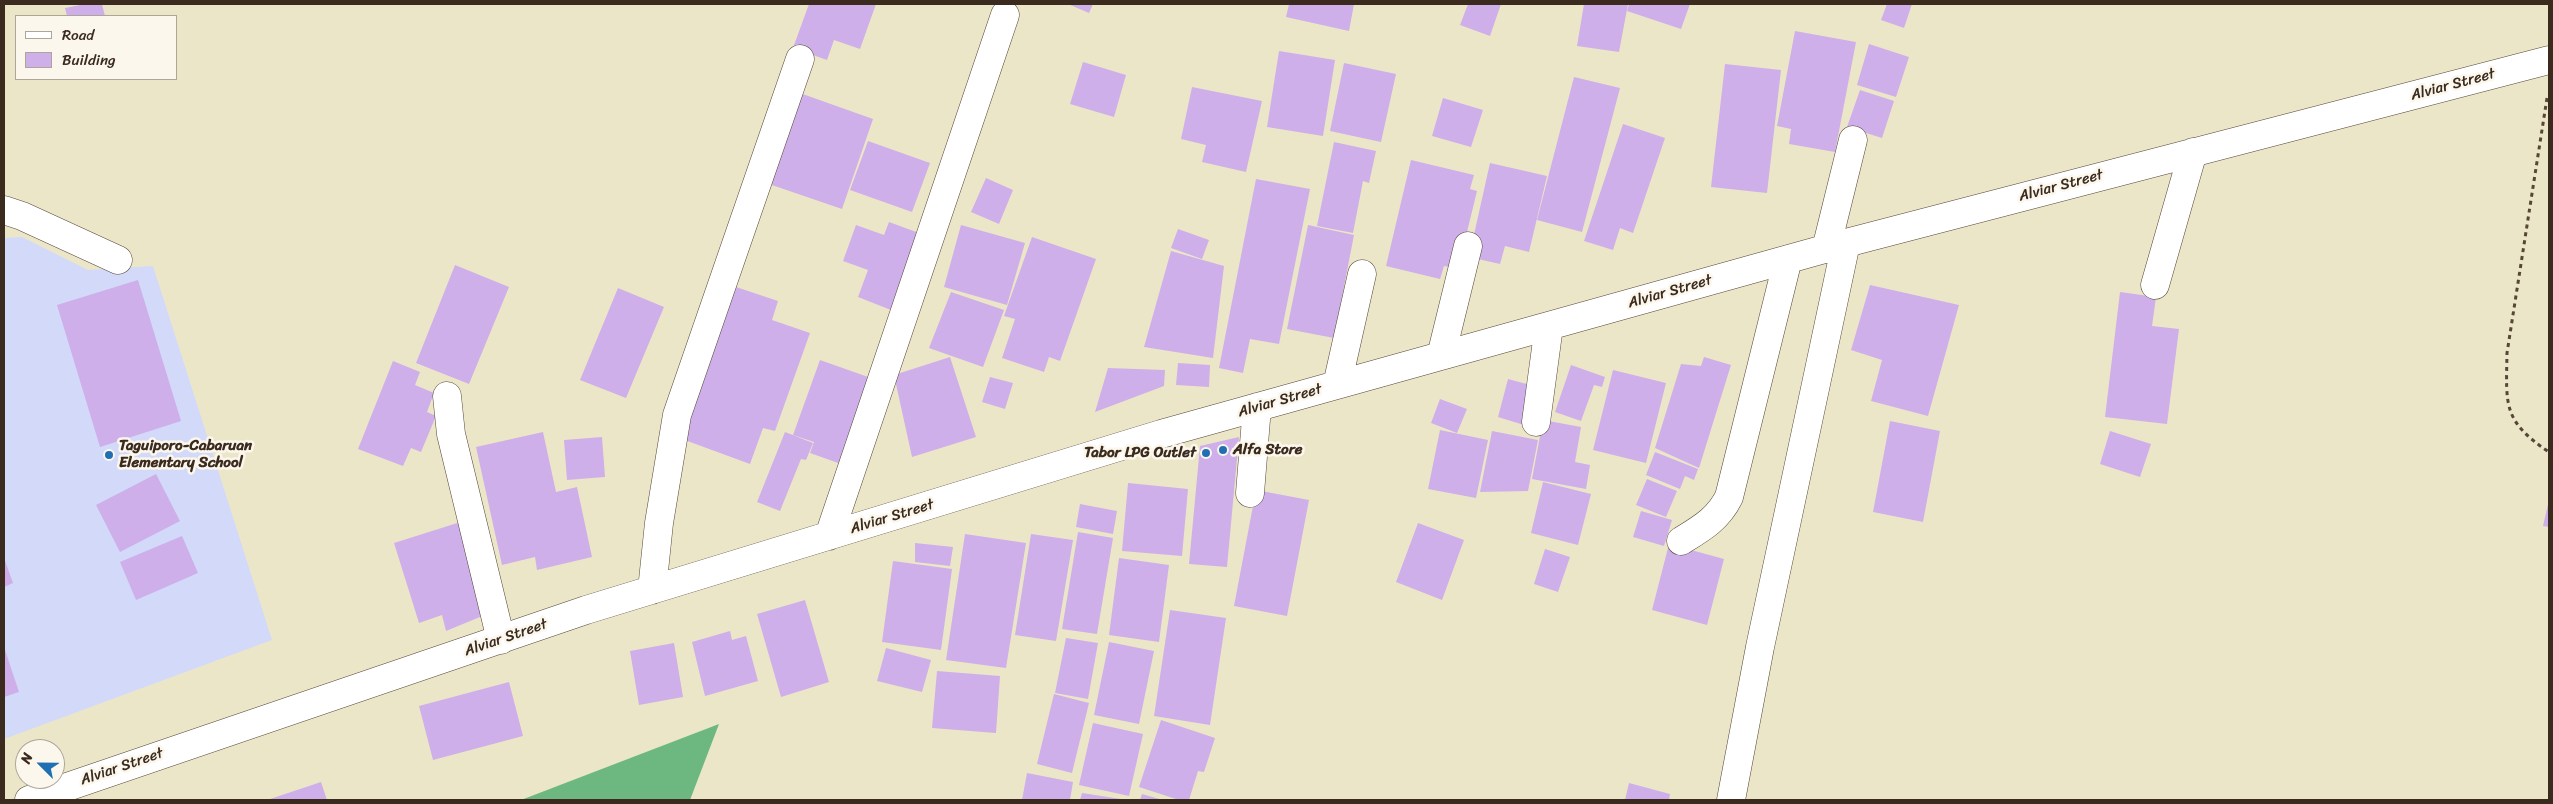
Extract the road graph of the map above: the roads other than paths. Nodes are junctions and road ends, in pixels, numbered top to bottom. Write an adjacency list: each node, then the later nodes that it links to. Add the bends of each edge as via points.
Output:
1 (1005, 15): 20 (street)
2 (800, 59): 22 (street, via 677,415 666,474)
3 (2549, 60): 5 (street, Alviar Street)
4 (1853, 140): 8 (street)
5 (2193, 152): 8 (street, Alviar Street); 12 (street)
6 (4, 210): 10 (street)
7 (1468, 246): 14 (street)
8 (1836, 246): 9 (street, Alviar Street); 25 (street)
9 (1788, 259): 13 (street, Alviar Street); 21 (street, via 1730,497 1722,512 1709,524)
10 (118, 260)
11 (1362, 274): 15 (street)
12 (2155, 285)
13 (1548, 326): 14 (street, Alviar Street); 18 (street)
14 (1441, 356): 15 (street, Alviar Street)
15 (1337, 385): 17 (street, Alviar Street)
16 (447, 396): 23 (street, via 451,434)
17 (1257, 407): 19 (street); 20 (street, Alviar Street)
18 (1536, 422)
19 (1250, 493)
20 (830, 536): 22 (street, Alviar Street)
21 (1681, 541)
22 (652, 590): 23 (street, Alviar Street)
23 (500, 640): 24 (street, Alviar Street)
24 (28, 800)
25 (1730, 800)

